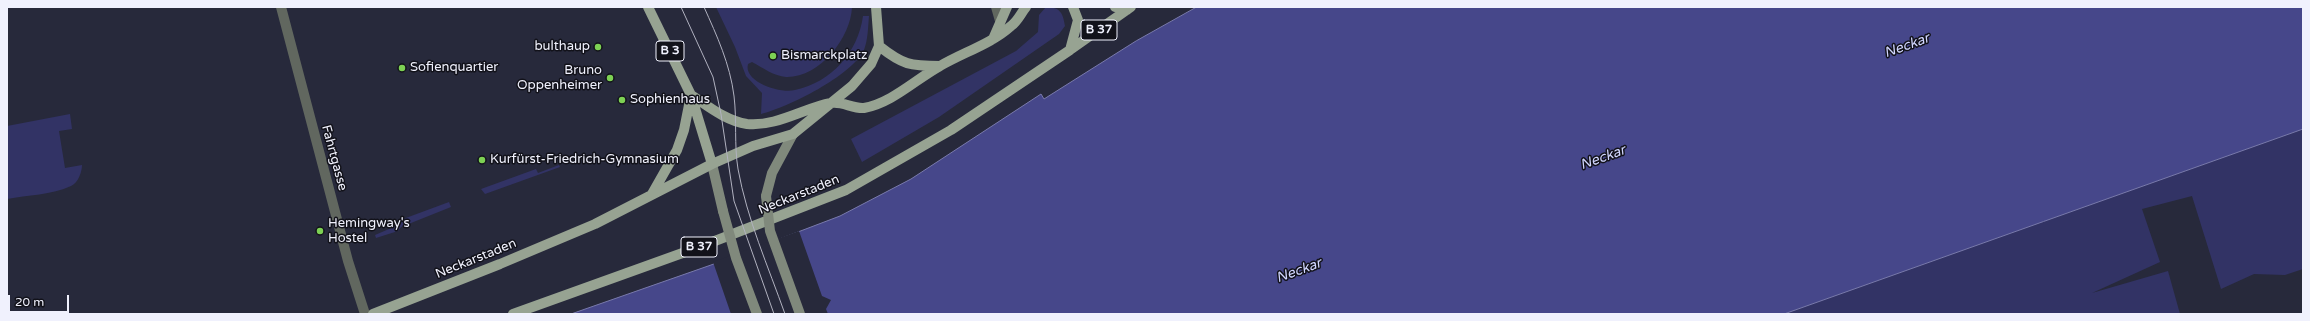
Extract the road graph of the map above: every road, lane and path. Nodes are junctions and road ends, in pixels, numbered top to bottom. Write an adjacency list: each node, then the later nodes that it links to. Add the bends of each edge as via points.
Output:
1 (281, 7): 20 (street, Fahrtgasse, via 348,261)
2 (648, 7): 15 (main road, B 3)
3 (876, 7): 12 (main road)
4 (996, 7): 10 (street)
5 (1007, 7): 10 (main road)
6 (1026, 7): 11 (main road, via 1014,24)
7 (1073, 7): 13 (main road, via 1078,20)
8 (1115, 7): 9 (main road)
9 (1129, 8): 13 (main road, B 37)
10 (1000, 21): 11 (main road)
11 (993, 40): 14 (main road)
12 (879, 46): 14 (main road, via 902,63); 16 (main road, via 864,73)
13 (1070, 50): 22 (main road, Neckarstaden / B 37, via 951,130 846,190 723,238)
14 (940, 66): 16 (main road, via 900,92 875,104 854,108)
15 (691, 95): 16 (main road, via 735,121 754,124 788,117); 18 (main road, B 3); 19 (main road, via 677,150)
16 (833, 102): 17 (main road)
17 (793, 134): 18 (main road, Neckarstaden, via 754,146); 24 (main road, bridge, via 772,173 766,196 770,231)
18 (712, 164): 19 (main road, Neckarstaden); 23 (main road, B 3, bridge, via 736,258)
19 (652, 194): 21 (main road, Neckarstaden, via 595,224)
20 (365, 314)
21 (373, 314)
22 (513, 314)
23 (757, 314)
24 (800, 314)

